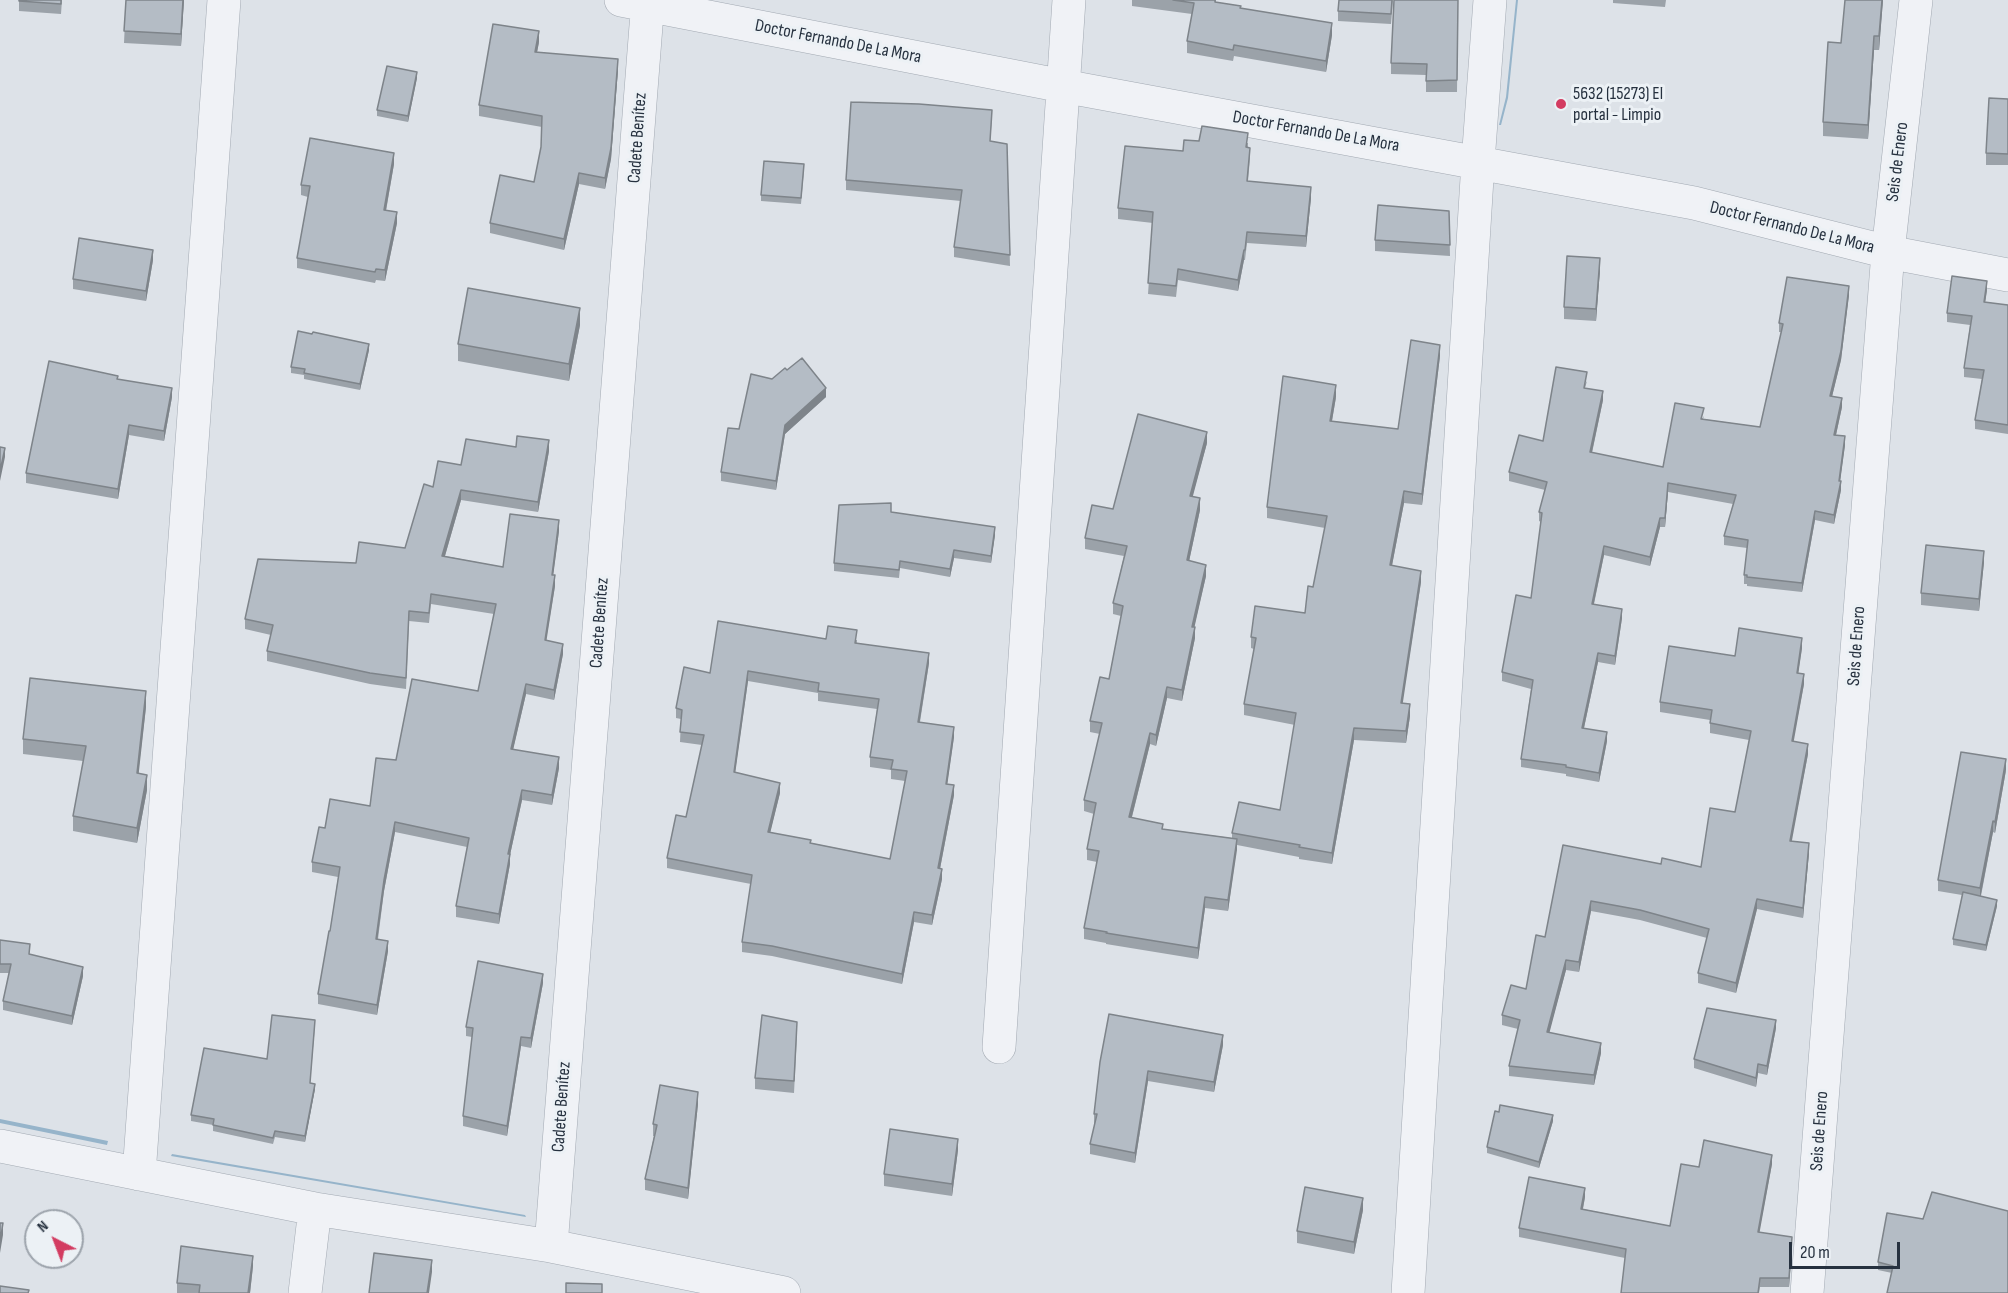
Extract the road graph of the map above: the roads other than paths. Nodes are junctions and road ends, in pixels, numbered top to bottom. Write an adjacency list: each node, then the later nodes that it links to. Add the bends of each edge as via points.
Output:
1 (224, 0): 12 (street)
2 (1070, 0): 6 (street)
3 (1490, 0): 7 (street)
4 (1917, 0): 8 (street, Seis de Enero)
5 (639, 2): 6 (street, Doctor Fernando De La Mora); 14 (street, Cadete Benítez)
6 (1063, 86): 7 (street, Doctor Fernando De La Mora); 10 (street)
7 (1478, 162): 8 (street, Doctor Fernando De La Mora, via 1694,203); 17 (street)
8 (1888, 252): 9 (street, Doctor Fernando De La Mora); 18 (street, Seis de Enero)
9 (2008, 275)
10 (999, 1047)
11 (0, 1146): 12 (street)
12 (139, 1174): 13 (street)
13 (315, 1209): 14 (street); 15 (street)
14 (551, 1246): 16 (street)
15 (306, 1293)
16 (784, 1293)
17 (1408, 1293)
18 (1807, 1293)

